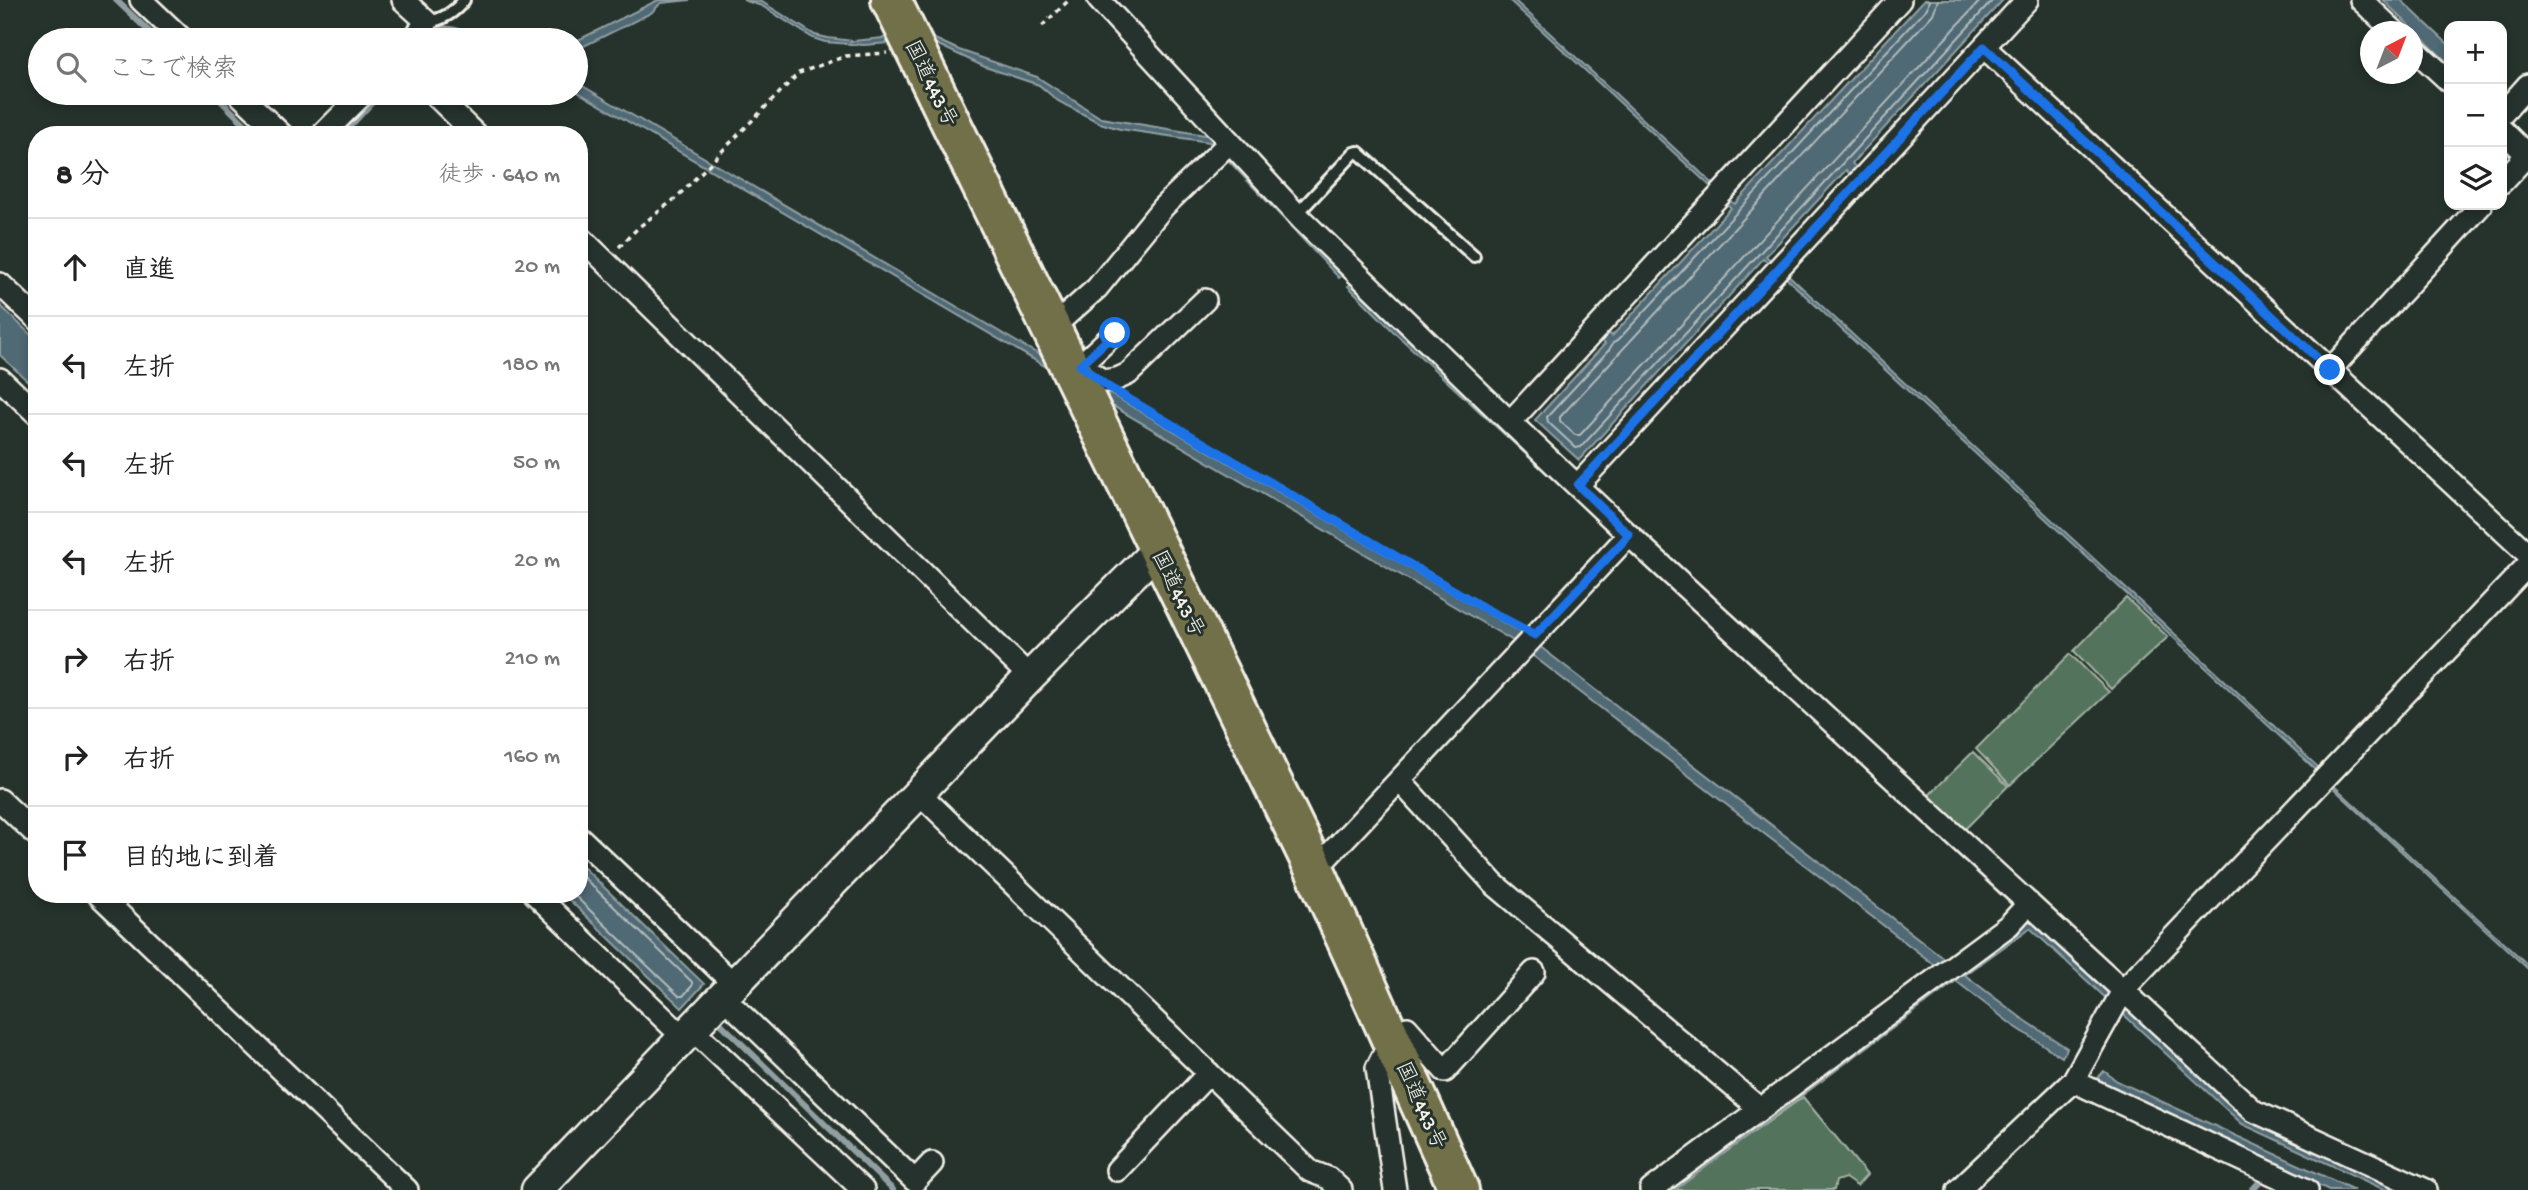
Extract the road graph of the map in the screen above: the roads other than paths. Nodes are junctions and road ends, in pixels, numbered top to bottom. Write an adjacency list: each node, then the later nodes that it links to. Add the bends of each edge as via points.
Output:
1 (141, 0): 11 (street)
2 (403, 0): 10 (street)
3 (464, 0): 10 (lane, via 438,21)
4 (891, 0): 35 (highway, 国道443号)
5 (1098, 0): 25 (street)
6 (1900, 0): 41 (street)
7 (2027, 0): 13 (street)
8 (2361, 0): 9 (street)
9 (2383, 21)
10 (427, 22): 12 (street)
11 (170, 28)
12 (422, 28)
13 (1984, 47): 37 (street); 42 (street)
14 (2423, 57): 15 (street)
15 (2444, 77)
16 (2528, 85): 20 (street)
17 (251, 105): 21 (street)
18 (352, 105): 22 (street)
19 (445, 105): 23 (street)
20 (2507, 108)
21 (273, 126)
22 (331, 126)
23 (467, 126)
24 (2507, 136): 26 (street)
25 (1230, 142): 29 (street); 35 (street, via 1163,207 1097,288)
26 (2527, 155): 27 (street)
27 (2507, 177)
28 (2476, 210): 37 (street)
29 (1297, 214): 31 (lane, via 1358,152); 41 (street)
30 (588, 245): 47 (street)
31 (1474, 256)
32 (0, 284): 34 (street)
33 (1205, 300): 38 (street, via 1128,374 1117,379)
34 (28, 310)
35 (1052, 328): 38 (highway, 国道443号)
36 (1115, 333): 38 (street)
37 (2330, 370): 45 (street)
38 (1086, 373): 44 (highway, 国道443号)
39 (0, 379): 40 (street)
40 (28, 405)
41 (1510, 422): 42 (street)
42 (1578, 485): 43 (street)
43 (1629, 535): 48 (street); 56 (street)
44 (1157, 549): 47 (street); 53 (highway, 国道443号)
45 (2528, 554)
46 (2528, 565): 58 (street)
47 (1030, 677): 49 (street)
48 (1399, 780): 53 (street); 64 (street, via 1494,884)
49 (919, 793): 59 (street); 62 (street)
50 (0, 800): 51 (street)
51 (28, 826)
52 (588, 846): 59 (street)
53 (1315, 870): 61 (highway, 国道443号)
54 (107, 903): 68 (street)
55 (545, 903): 60 (street)
56 (2029, 903): 58 (street); 64 (street, via 2009,925)
57 (1534, 972): 61 (street, via 1446,1071 1407,1028)
58 (2124, 989): 63 (street); 78 (street, via 2254,1111)
59 (728, 990): 60 (street); 65 (street, via 915,1181)
60 (688, 1033): 69 (street); 70 (street)
61 (1392, 1038): 73 (street, via 1377,1068); 74 (highway, 国道443号)
62 (1209, 1073): 66 (street); 67 (street, via 1310,1171)
63 (2073, 1080): 76 (street); 77 (street)
64 (1760, 1109): 75 (street)
65 (932, 1163)
66 (1117, 1170)
67 (1319, 1174): 71 (street); 72 (street)
68 (407, 1190)
69 (537, 1190)
70 (863, 1190)
71 (1304, 1190)
72 (1340, 1190)
73 (1395, 1190)
74 (1459, 1190)
75 (1651, 1190)
76 (1958, 1190)
77 (2307, 1190)
78 (2426, 1190)

